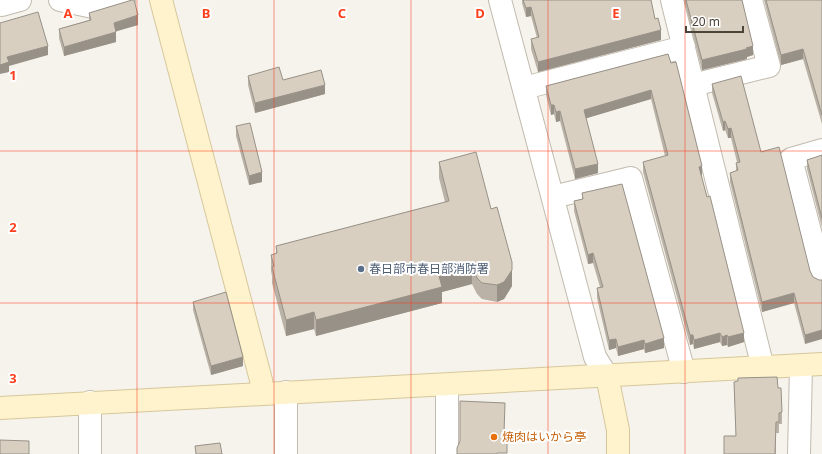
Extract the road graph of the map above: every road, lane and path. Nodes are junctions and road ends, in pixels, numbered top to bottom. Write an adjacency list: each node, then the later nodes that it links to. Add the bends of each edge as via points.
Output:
1 (60, 0): 2 (street, via 93,7)
2 (124, 0)
3 (161, 0): 20 (street)
4 (500, 0): 9 (street)
5 (672, 0): 7 (street)
6 (751, 0): 8 (street, via 768,66)
7 (684, 47): 8 (street); 9 (street)
8 (693, 85): 15 (street)
9 (524, 88): 11 (street)
10 (822, 150): 12 (street, via 791,159)
11 (553, 198): 16 (street, via 631,178); 17 (street, via 595,357)
12 (822, 277)
13 (822, 364): 14 (street)
14 (801, 367): 15 (street); 27 (street)
15 (763, 368): 16 (street)
16 (684, 372): 17 (street)
17 (607, 376): 18 (street); 26 (street, via 618,430)
18 (447, 385): 19 (street); 25 (street)
19 (286, 392): 20 (street); 24 (street)
20 (263, 393): 21 (street)
21 (90, 402): 22 (street); 23 (street)
22 (0, 408)
23 (90, 454)
24 (286, 454)
25 (447, 454)
26 (618, 454)
27 (799, 454)

